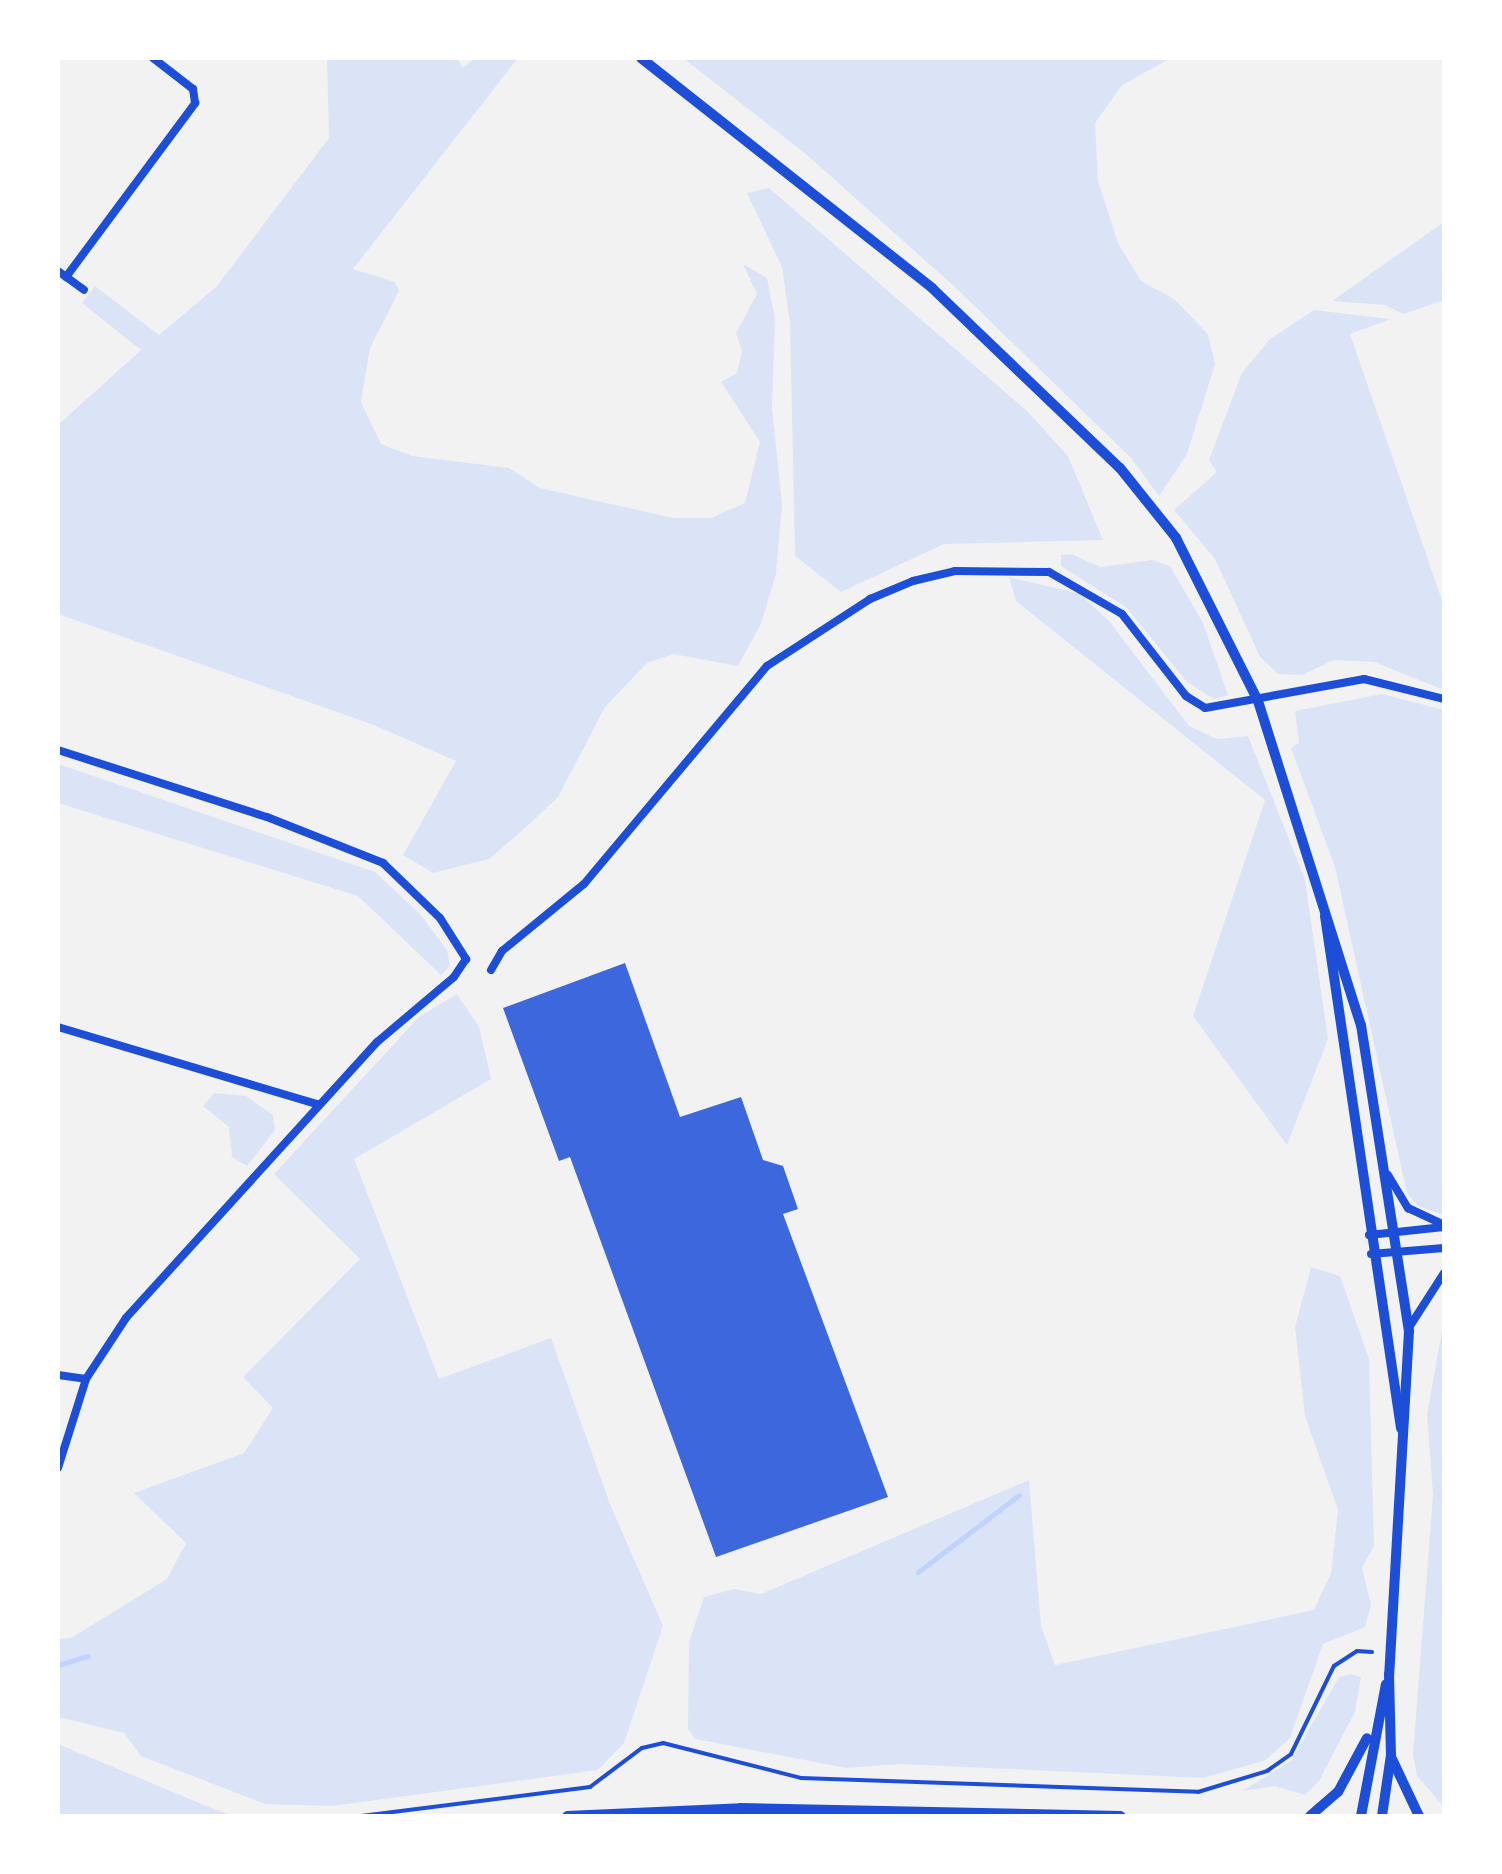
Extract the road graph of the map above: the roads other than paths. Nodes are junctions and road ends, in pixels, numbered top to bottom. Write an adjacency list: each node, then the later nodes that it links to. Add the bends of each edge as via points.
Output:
1 (153, 58): 3 (street, via 193,88 195,103)
2 (641, 58): 6 (street, via 932,288 1120,468 1176,538)
3 (62, 274): 4 (street)
4 (84, 290)
5 (1444, 699): 6 (street, via 1364,679)
6 (1258, 702): 8 (street); 9 (street, via 1205,708 1186,696 1122,614 1049,572 955,571 870,598 767,666 584,884 502,951)
7 (58, 750): 11 (street, via 267,817 383,863 422,897 466,959)
8 (1324, 900): 12 (street, via 1361,1025); 15 (street)
9 (491, 970)
10 (58, 1028): 11 (street)
11 (319, 1105): 22 (street, via 162,1275)
12 (1388, 1175): 13 (street, via 1408,1208); 14 (street)
13 (1444, 1226): 14 (street)
14 (1395, 1232): 15 (street); 17 (street)
15 (1369, 1235): 18 (street)
16 (1444, 1248): 17 (street)
17 (1397, 1252): 18 (street); 20 (street)
18 (1372, 1254): 23 (street)
19 (1444, 1274): 20 (street)
20 (1409, 1330): 23 (street)
21 (58, 1375): 22 (street)
22 (86, 1379): 24 (street)
23 (1403, 1437): 25 (street)
24 (58, 1468)
25 (1389, 1674): 26 (street); 27 (street)
26 (1375, 1719): 32 (street, via 1358,1763); 33 (street)
27 (1391, 1755): 34 (street); 35 (street)
28 (939, 1812): 29 (main road, via 740,1808); 30 (main road); 31 (main road)
29 (567, 1816)
30 (965, 1816)
31 (1120, 1816)
32 (1310, 1816)
33 (1361, 1816)
34 (1382, 1816)
35 (1419, 1816)

